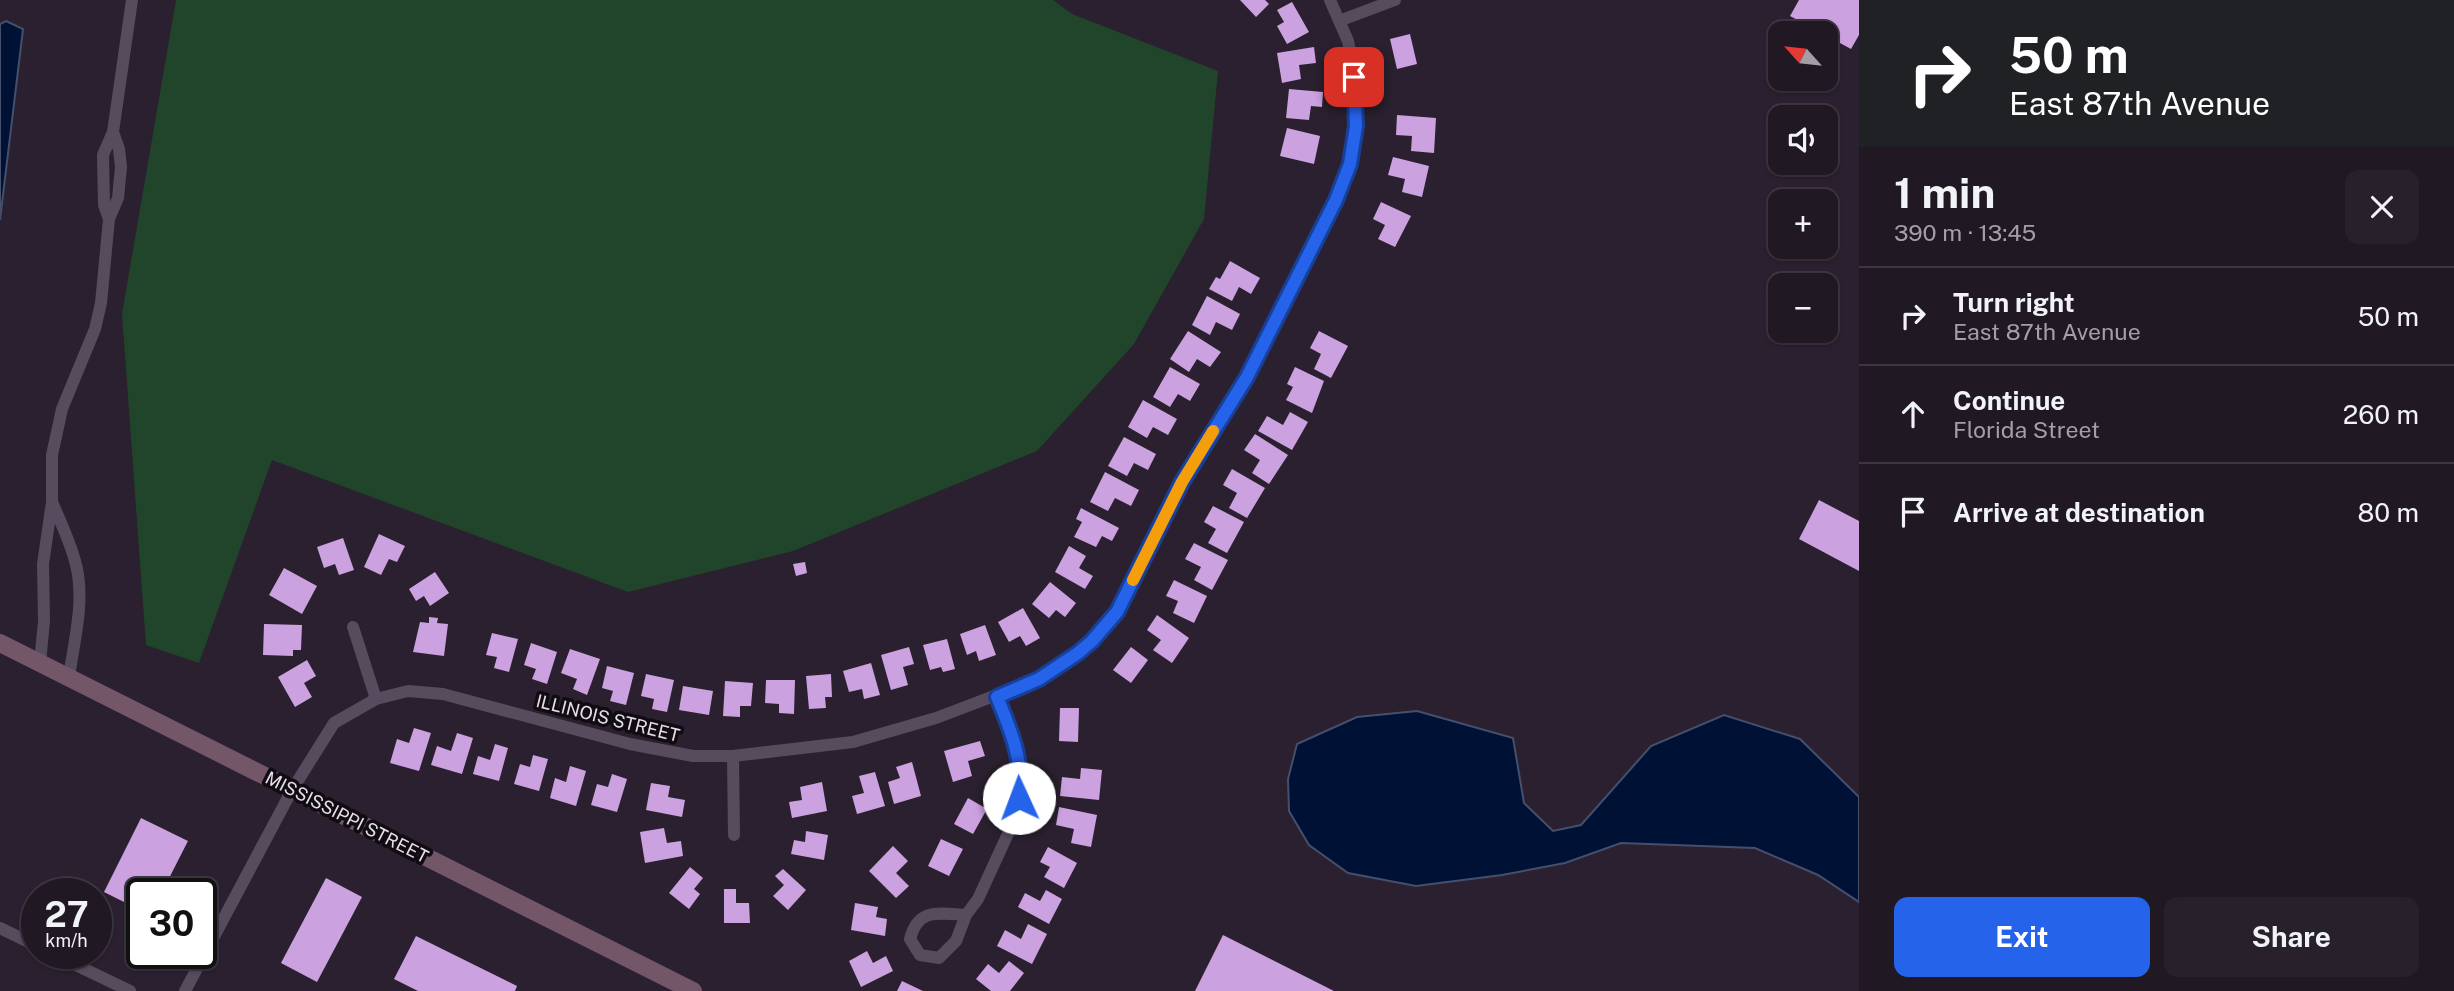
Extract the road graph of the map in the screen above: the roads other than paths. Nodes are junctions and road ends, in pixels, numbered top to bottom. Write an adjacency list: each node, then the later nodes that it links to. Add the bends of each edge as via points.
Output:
1 (132, 0): 5 (street)
2 (1330, 0): 4 (street, ILLINOIS STREET)
3 (1395, 0): 4 (street)
4 (1339, 21): 12 (street, ILLINOIS STREET, via 1348,41 1354,77 1356,126 1350,164 1247,377 1182,482 1117,612 1078,653 1039,679)
5 (113, 132): 6 (street, via 103,155 104,205); 6 (street, via 121,167 118,198)
6 (109, 219): 7 (street, via 95,329 62,409 52,455)
7 (52, 502): 10 (street, via 43,564); 11 (street, via 76,563 78,582)
8 (353, 627): 13 (street)
9 (0, 643): 10 (street, MISSISSIPPI STREET)
10 (40, 663): 11 (street, MISSISSIPPI STREET)
11 (69, 677): 15 (street, MISSISSIPPI STREET)
12 (997, 697): 14 (street, ILLINOIS STREET, via 853,742); 17 (street, via 1015,739 1021,784 1018,812 978,900)
13 (376, 699): 14 (street, ILLINOIS STREET, via 408,691 443,694 630,744 693,756); 15 (street, ILLINOIS STREET, via 334,723)
14 (733, 756): 16 (street)
15 (292, 790): 22 (street, ILLINOIS STREET); 23 (street, MISSISSIPPI STREET)
16 (734, 835)
17 (965, 915): 17 (street, via 956,941 939,958 920,955 910,939 923,916)
18 (0, 928): 19 (street)
19 (21, 938)
20 (85, 969): 21 (street)
21 (130, 991)
22 (185, 991)
23 (693, 991)

